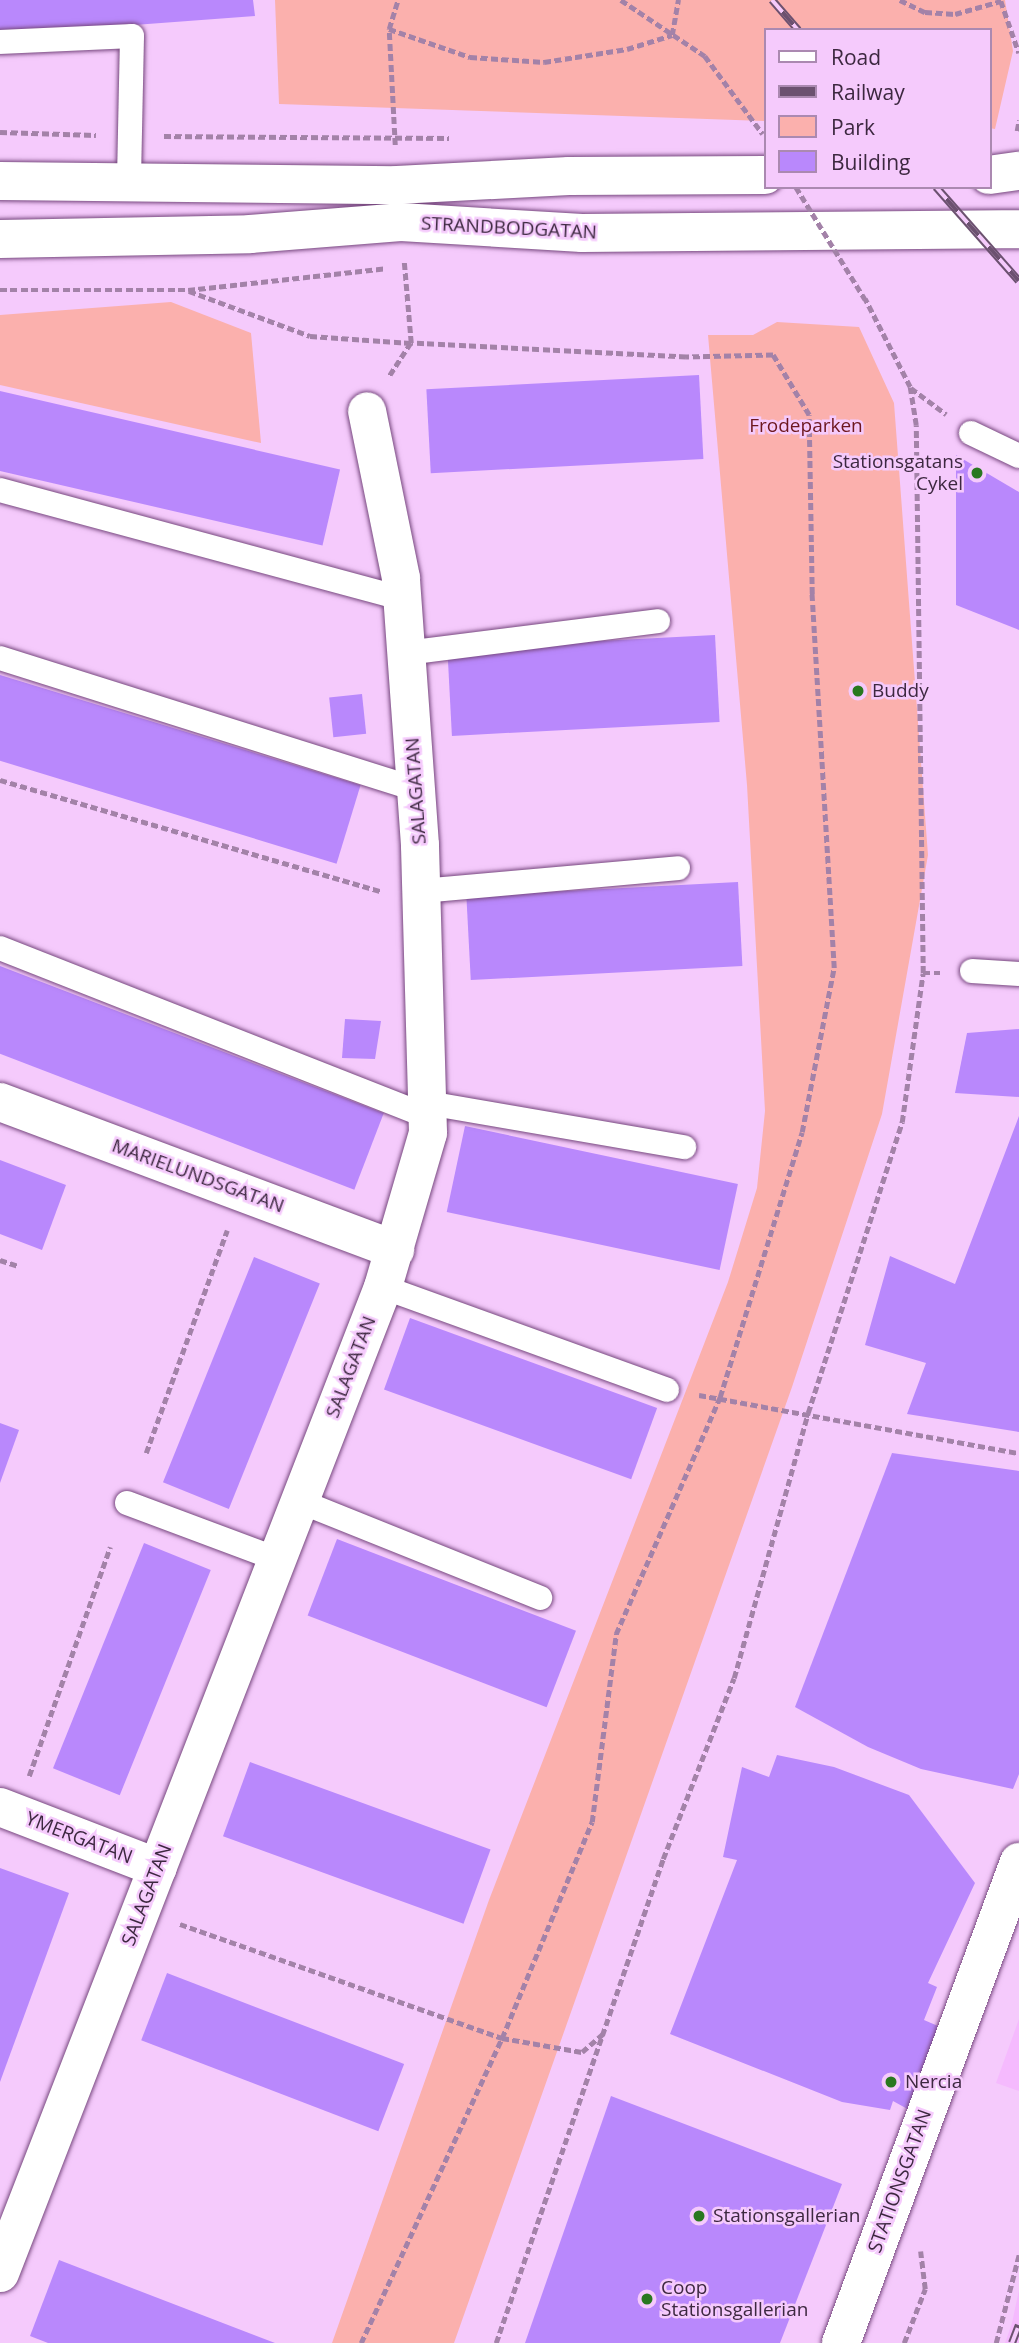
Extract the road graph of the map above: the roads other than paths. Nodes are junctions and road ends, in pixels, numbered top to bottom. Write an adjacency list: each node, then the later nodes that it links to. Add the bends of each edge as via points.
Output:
1 (0, 42): 6 (lane, via 132,36)
2 (1019, 171): 4 (street)
3 (764, 175): 6 (street, STRANDBODGATAN, via 569,176 397,185)
4 (991, 175)
5 (0, 181): 6 (street, STRANDBODGATAN)
6 (129, 183)
7 (1019, 229): 8 (street, STRANDBODGATAN, via 582,233 401,222 250,234)
8 (0, 239)
9 (367, 411): 13 (street, SALAGATAN)
10 (971, 433): 11 (lane)
11 (1019, 456)
12 (0, 490): 13 (lane)
13 (402, 599): 15 (street, SALAGATAN)
14 (658, 621): 15 (lane)
15 (406, 653): 17 (street, SALAGATAN)
16 (0, 658): 17 (lane)
17 (416, 789): 19 (street, SALAGATAN)
18 (678, 868): 19 (lane)
19 (422, 898): 24 (street, SALAGATAN)
20 (0, 948): 24 (lane)
21 (972, 971): 22 (lane)
22 (1019, 974)
23 (0, 1102): 26 (street, MARIELUNDSGATAN)
24 (428, 1110): 25 (lane); 26 (street, SALAGATAN, via 428,1133)
25 (684, 1147)
26 (395, 1250): 27 (street, SALAGATAN)
27 (383, 1287): 28 (lane); 29 (street, SALAGATAN)
28 (667, 1391)
29 (299, 1501): 31 (street, SALAGATAN); 32 (lane)
30 (127, 1503): 31 (lane)
31 (277, 1559): 35 (street, SALAGATAN)
32 (540, 1598)
33 (8, 1810): 35 (street, YMERGATAN)
34 (1019, 1862): 37 (street, STATIONSGATAN)
35 (158, 1868): 36 (street, SALAGATAN)
36 (0, 2273)
37 (841, 2343)

